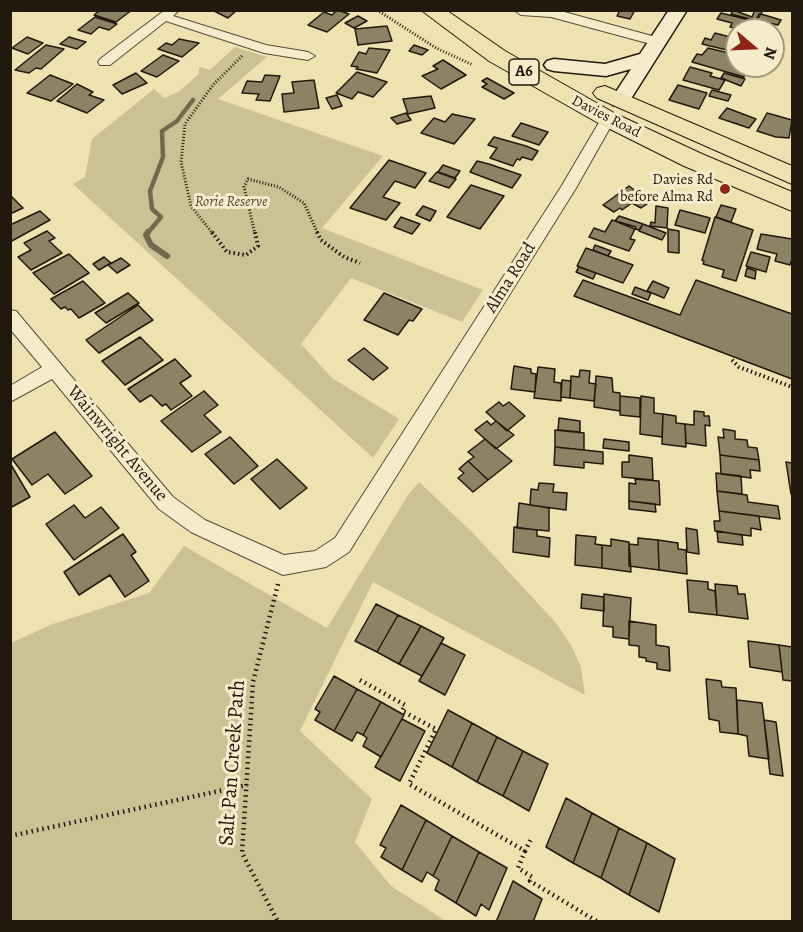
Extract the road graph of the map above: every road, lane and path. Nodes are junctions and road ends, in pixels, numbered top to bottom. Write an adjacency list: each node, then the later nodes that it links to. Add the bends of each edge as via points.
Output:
1 (466, 10): 6 (highway)
2 (678, 10): 8 (main road, Alma Road)
3 (521, 11): 8 (street, via 552,14)
4 (169, 14): 7 (street); 11 (street)
5 (434, 14): 12 (highway, Davies Road / A6, via 525,73)
6 (493, 28)
7 (254, 45): 9 (street); 15 (path, via 213,85 185,124 181,162 192,206 227,252 246,255 258,246 244,187 248,179 259,180 304,202 321,240)
8 (653, 50): 10 (main road, via 606,70); 12 (main road, Alma Road)
9 (308, 56)
10 (545, 59): 12 (highway, Davies Road / A6)
11 (105, 62)
12 (614, 110): 13 (highway, Davies Road / A6); 14 (highway, Davies Road / A6, via 693,160); 21 (street, Alma Road, via 342,545 318,560)
13 (792, 176)
14 (792, 202)
15 (360, 263)
16 (10, 316): 18 (street, Wainwright Avenue)
17 (732, 360): 19 (path, via 739,367)
18 (53, 369): 20 (street); 21 (street, Wainwright Avenue, via 166,503 198,526)
19 (792, 387)
20 (10, 395)
21 (283, 565): 23 (path, Salt Pan Creek Path, via 253,682)
22 (360, 680): 26 (path, via 405,705 402,711 436,729 409,784)
23 (247, 785): 24 (path); 27 (path, Salt Pan Creek Path, via 242,854)
24 (10, 836)
25 (532, 837): 26 (path)
26 (525, 851): 28 (path, via 518,868 532,877 530,881)
27 (278, 921)
28 (598, 921)

